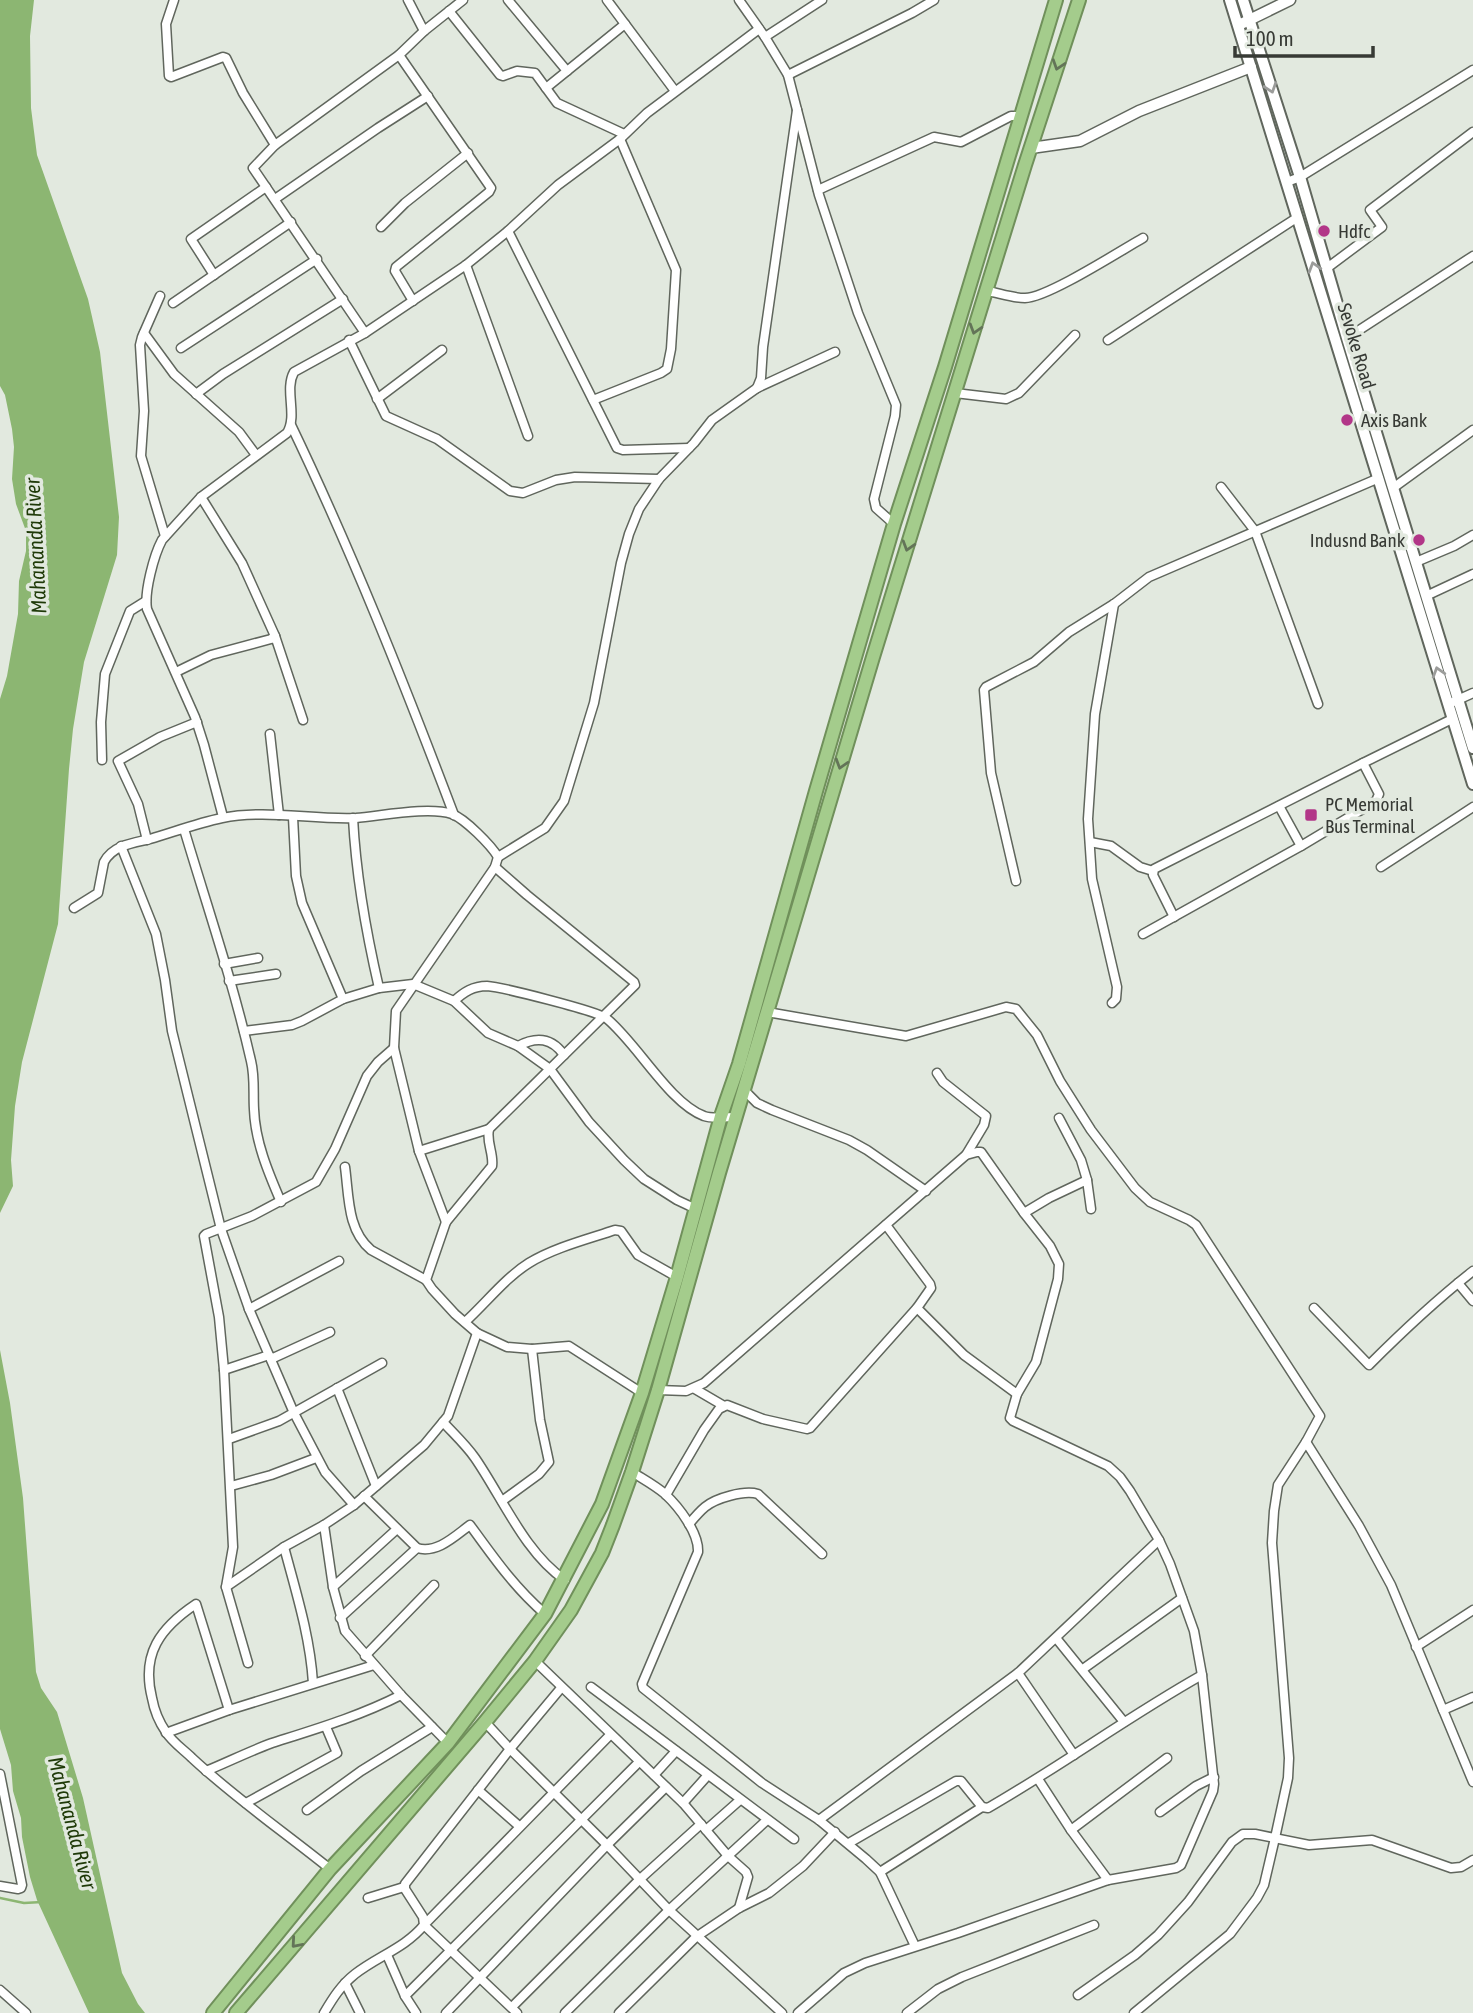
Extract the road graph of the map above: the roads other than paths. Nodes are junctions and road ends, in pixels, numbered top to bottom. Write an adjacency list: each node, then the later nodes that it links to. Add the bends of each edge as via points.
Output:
1 (174, 0): 32 (street, via 166,24 169,76 226,58)
2 (408, 0): 18 (street)
3 (463, 0): 14 (street)
4 (508, 0): 23 (street)
5 (607, 0): 16 (street)
6 (739, 0): 17 (street)
7 (822, 0): 19 (street)
8 (934, 0): 24 (street)
9 (1056, 0): 29 (highway)
10 (1079, 0): 33 (highway, one-way to 33)
11 (1230, 0): 15 (main road, Sevoke Road)
12 (1243, 0): 15 (main road, Sevoke Road)
13 (1290, 0): 15 (street)
14 (449, 11): 18 (street); 25 (street, via 500,75 533,73)
15 (1244, 22): 21 (main road, Sevoke Road); 35 (main road, Sevoke Road, one-way to 35)
16 (625, 24): 23 (street); 26 (street)
17 (759, 29): 19 (street); 26 (street)
18 (424, 31): 20 (street)
19 (765, 37): 24 (street)
20 (399, 55): 27 (street); 32 (street)
21 (1251, 67): 33 (street, via 1134,113 1080,141); 36 (main road, Sevoke Road)
22 (1473, 70): 35 (street)
23 (567, 71): 25 (street)
24 (788, 75): 28 (street)
25 (546, 88): 31 (street, via 558,103)
26 (675, 91): 31 (street)
27 (428, 96): 34 (street); 39 (street)
28 (797, 110): 38 (street); 64 (street)
29 (1021, 116): 38 (street, via 1011,116 961,142 934,137); 80 (highway)
30 (1473, 132): 48 (street, via 1370,210 1382,227)
31 (622, 136): 43 (street); 68 (street, via 676,270 671,349 664,372)
32 (275, 145): 37 (street, via 253,168)
33 (1031, 148): 50 (highway)
34 (468, 153): 42 (street); 53 (street, via 491,190 396,267)
35 (1300, 177): 36 (street); 48 (main road, Sevoke Road)
36 (1287, 182): 40 (main road, Sevoke Road)
37 (266, 187): 39 (street); 49 (street, via 191,239)
38 (818, 190): 80 (street, via 858,313 896,405 874,499 876,508)
39 (275, 199): 41 (street)
40 (1298, 217): 60 (street); 70 (main road, Sevoke Road, one-way to 40)
41 (291, 222): 46 (street); 49 (street)
42 (381, 227)
43 (508, 231): 47 (street); 68 (street)
44 (1143, 238): 50 (street, via 1038,295 1023,298)
45 (1473, 256): 58 (street)
46 (317, 259): 52 (street); 61 (street)
47 (466, 265): 53 (street); 72 (street)
48 (1327, 268): 58 (main road, Sevoke Road)
49 (214, 275): 54 (street)
50 (986, 291): 65 (highway, one-way to 65)
51 (160, 296): 55 (street)
52 (342, 299): 56 (street); 66 (street)
53 (413, 301): 56 (street)
54 (173, 303)
55 (144, 333): 66 (street, via 171,371); 83 (street, via 141,450)
56 (365, 333): 59 (street)
57 (1075, 335): 65 (street, via 1016,396)
58 (1347, 338): 70 (main road, Sevoke Road)
59 (349, 340): 67 (street); 69 (street, via 295,372 290,381)
60 (1108, 340)
61 (181, 348)
62 (442, 350): 67 (street)
63 (835, 352): 64 (street)
64 (757, 388): 73 (street, via 712,420)
65 (955, 393): 131 (highway, one-way to 131)
66 (196, 394): 74 (street, via 239,432)
67 (377, 399): 76 (street, via 390,419 437,439 516,493 575,477)
68 (593, 400): 73 (street, via 618,449)
69 (291, 425): 74 (street); 105 (street, via 407,691)
70 (1368, 425): 75 (main road, Sevoke Road); 78 (main road, Sevoke Road)
71 (1473, 430): 78 (street)
72 (528, 436)
73 (689, 448): 76 (street)
74 (256, 455): 79 (street)
75 (1379, 478): 81 (street); 92 (main road, Sevoke Road, one-way to 75)
76 (659, 480): 114 (street, via 629,534 594,704 564,801 545,828)
77 (1221, 487): 81 (street)
78 (1393, 488): 84 (main road, Sevoke Road)
79 (201, 497): 83 (street); 89 (street, via 242,563)
80 (894, 524): 140 (highway)
81 (1255, 531): 88 (street, via 1149,577); 93 (street)
82 (1473, 535): 84 (street)
83 (165, 536): 87 (street, via 158,547)
84 (1416, 562): 86 (main road, Sevoke Road)
85 (1473, 574): 86 (street)
86 (1426, 596): 92 (main road, Sevoke Road)
87 (146, 601): 90 (street); 99 (street, via 130,611 106,674 100,722)
88 (1114, 604): 111 (street, via 1095,714); 118 (street, via 1069,632 1034,662 985,688 990,764)
89 (275, 636): 90 (street, via 211,655); 95 (street)
90 (176, 672): 96 (street)
91 (1473, 693): 92 (street)
92 (1453, 702): 94 (main road, Sevoke Road); 98 (main road, Sevoke Road)
93 (1318, 704)
94 (1452, 719): 100 (street); 101 (main road, Sevoke Road)
95 (303, 720)
96 (197, 722): 106 (street); 110 (street, via 118,761 138,804)
97 (270, 734): 104 (street)
98 (1473, 748)
99 (102, 760)
100 (1363, 764): 102 (street); 113 (street, via 1378,799)
101 (1473, 784)
102 (1279, 806): 113 (street); 117 (street)
103 (1473, 807): 116 (street)
104 (279, 815): 106 (street); 107 (street)
105 (454, 815): 108 (street, via 436,811); 114 (street)
106 (223, 817): 109 (street)
107 (293, 817): 108 (street); 128 (street, via 302,903)
108 (353, 818): 127 (street, via 361,897)
109 (184, 829): 110 (street); 123 (street)
110 (147, 840): 112 (street)
111 (1090, 842): 117 (street, via 1111,846); 130 (street, via 1092,879 1117,987)
112 (121, 846): 119 (street, via 106,857 99,893); 155 (street, via 156,934 172,1031)
113 (1301, 846): 120 (street)
114 (498, 857): 115 (street)
115 (495, 867): 126 (street); 132 (street, via 634,982)
116 (1381, 867)
117 (1153, 871): 120 (street)
118 (1016, 881)
119 (74, 908)
120 (1174, 917): 121 (street)
121 (1143, 934)
122 (258, 958): 123 (street)
123 (224, 964): 125 (street)
124 (276, 974): 125 (street)
125 (229, 981): 133 (street)
126 (413, 984): 127 (street); 129 (street); 135 (street, via 396,1011)
127 (379, 988): 128 (street)
128 (343, 999): 133 (street, via 292,1025)
129 (454, 1001): 132 (street, via 472,989 489,986); 134 (street, via 488,1032)
130 (1112, 1003)
131 (767, 1012): 139 (highway); 181 (street, via 906,1036 1006,1007 1016,1009 1037,1035 1091,1130 1135,1188 1150,1202 1193,1222 1245,1299 1320,1416)
132 (604, 1017): 136 (street); 140 (street, via 684,1105 706,1117)
133 (244, 1031): 149 (street, via 254,1073 256,1130)
134 (518, 1046): 136 (street, via 541,1040 557,1046); 137 (street)
135 (394, 1048): 144 (street); 149 (street, via 367,1076 319,1178)
136 (564, 1055): 137 (street)
137 (550, 1069): 143 (street); 150 (street, via 624,1160 644,1179)
138 (937, 1073): 145 (street, via 986,1116)
139 (744, 1090): 141 (highway); 148 (street, via 757,1103 849,1140)
140 (721, 1116): 141 (street); 150 (highway)
141 (736, 1117): 174 (highway)
142 (1059, 1118): 147 (street)
143 (489, 1129): 144 (street); 153 (street, via 492,1166)
144 (419, 1151): 153 (street)
145 (966, 1155): 148 (street); 152 (street, via 981,1152)
146 (345, 1167): 159 (street, via 353,1226 364,1245)
147 (1087, 1180): 151 (street); 152 (street)
148 (926, 1191): 154 (street)
149 (281, 1202): 155 (street)
150 (696, 1209): 158 (highway)
151 (1091, 1209)
152 (1024, 1213): 176 (street, via 1059,1264 1036,1362)
153 (446, 1222): 159 (street)
154 (886, 1225): 163 (street, via 930,1284); 173 (street)
155 (221, 1229): 162 (street); 171 (street, via 204,1236)
156 (339, 1261): 162 (street)
157 (1473, 1271): 160 (street)
158 (677, 1278): 165 (street, via 638,1255 621,1231 615,1230 530,1262); 175 (highway)
159 (426, 1280): 165 (street)
160 (1458, 1283): 161 (street); 164 (street, via 1369,1365)
161 (1473, 1301)
162 (249, 1308): 169 (street)
163 (917, 1308): 176 (street, via 964,1355); 177 (street, via 810,1428)
164 (1314, 1308)
165 (465, 1322): 167 (street)
166 (330, 1332): 169 (street)
167 (477, 1333): 168 (street, via 507,1348); 179 (street)
168 (533, 1349): 175 (street, via 569,1346); 188 (street, via 549,1462)
169 (270, 1357): 171 (street); 178 (street)
170 (382, 1363): 172 (street)
171 (224, 1370): 180 (street)
172 (337, 1388): 178 (street); 185 (street)
173 (695, 1389): 174 (street); 177 (street)
174 (658, 1390): 183 (highway)
175 (642, 1393): 197 (highway, via 602,1504)
176 (1017, 1394): 193 (street, via 1011,1420 1108,1466 1130,1491)
177 (724, 1406): 186 (street, via 704,1430)
178 (294, 1413): 180 (street); 182 (street)
179 (443, 1422): 185 (street, via 424,1445); 188 (street, via 474,1456)
180 (229, 1439): 184 (street)
181 (1306, 1442): 206 (street, via 1375,1553); 256 (street, via 1279,1485 1274,1511 1272,1543 1289,1758)
182 (316, 1458): 184 (street); 189 (street)
183 (632, 1472): 186 (street); 208 (highway, via 602,1553 571,1610)
184 (231, 1486): 199 (street, via 233,1547)
185 (376, 1486): 187 (street)
186 (666, 1495): 190 (street)
187 (364, 1496): 189 (street); 192 (street)
188 (502, 1502): 197 (street, via 541,1558)
189 (354, 1505): 191 (street)
190 (689, 1524): 196 (street, via 711,1503 752,1492); 251 (street, via 697,1537 698,1552 642,1686 762,1783)
191 (324, 1525): 194 (street); 200 (street)
192 (397, 1529): 195 (street); 200 (street)
193 (1159, 1540): 201 (street); 205 (street)
194 (284, 1547): 199 (street); 214 (street, via 305,1623)
195 (417, 1548): 203 (street, via 438,1547 470,1525 505,1574); 204 (street)
196 (822, 1554)
197 (565, 1580): 203 (highway)
198 (434, 1585): 207 (street)
199 (226, 1587): 209 (street)
200 (333, 1587): 204 (street)
201 (1182, 1598): 211 (street); 213 (street)
202 (1473, 1611): 206 (street)
203 (545, 1614): 227 (highway)
204 (340, 1618): 207 (street)
205 (1056, 1638): 211 (street); 212 (street)
206 (1416, 1647): 220 (street)
207 (365, 1656): 210 (street)
208 (535, 1661): 216 (street); 221 (highway)
209 (248, 1663)
210 (374, 1665): 214 (street); 217 (street)
211 (1083, 1669): 222 (street)
212 (1018, 1673): 230 (street); 251 (street)
213 (1202, 1675): 222 (street); 237 (street)
214 (313, 1683): 219 (street)
215 (591, 1687): 229 (street)
216 (561, 1688): 226 (street); 228 (street)
217 (401, 1695): 223 (street); 224 (street)
218 (1473, 1697): 220 (street)
219 (229, 1710): 225 (street); 225 (street, via 195,1604 166,1629 153,1649 147,1679)
220 (1443, 1710): 239 (street)
221 (485, 1722): 228 (street); 285 (highway, one-way to 285)
222 (1124, 1722): 230 (street)
223 (326, 1727): 233 (street); 244 (street, via 337,1754)
224 (432, 1727): 227 (street); 247 (street)
225 (166, 1733): 233 (street)
226 (610, 1735): 232 (street); 242 (street)
227 (448, 1743): 262 (highway)
228 (510, 1749): 241 (street); 242 (street)
229 (676, 1751): 235 (street); 236 (street)
230 (1074, 1755): 238 (street)
231 (1167, 1758): 254 (street)
232 (639, 1762): 235 (street); 249 (street)
233 (206, 1771): 244 (street)
234 (0, 1774): 266 (street, via 22,1887)
235 (654, 1775): 240 (street)
236 (708, 1775): 243 (street); 245 (street)
237 (1214, 1776): 248 (street); 265 (street, via 1213,1791 1181,1865)
238 (1038, 1779): 246 (street, via 988,1808); 254 (street)
239 (1473, 1782)
240 (666, 1787): 245 (street); 259 (street)
241 (478, 1790): 252 (street); 267 (street)
242 (553, 1792): 249 (street); 252 (street)
243 (740, 1800): 250 (street); 253 (street)
244 (246, 1803): 262 (street)
245 (683, 1803): 253 (street)
246 (982, 1807): 258 (street, via 956,1780); 263 (street)
247 (307, 1811)
248 (1160, 1812)
249 (580, 1819): 259 (street); 275 (street)
250 (767, 1820): 257 (street); 260 (street)
251 (819, 1820): 255 (street)
252 (519, 1826): 271 (street)
253 (704, 1827): 260 (street); 264 (street)
254 (1071, 1830): 265 (street)
255 (835, 1832): 258 (street); 269 (street, via 769,1893)
256 (1275, 1838): 261 (street, via 1309,1845 1372,1840 1451,1868); 280 (street, via 1247,1833 1235,1839 1158,1935); 295 (street, via 1264,1885 1230,1934)
257 (794, 1839)
258 (849, 1843): 263 (street)
259 (607, 1845): 264 (street); 277 (street)
260 (728, 1856): 269 (street, via 748,1877); 270 (street)
261 (1473, 1860)
262 (330, 1868): 284 (highway)
263 (880, 1872): 274 (street)
264 (639, 1880): 270 (street); 282 (street)
265 (1108, 1880): 274 (street)
266 (0, 1886)
267 (404, 1887): 268 (street); 271 (street, via 424,1917)
268 (368, 1898)
269 (738, 1908): 273 (street)
270 (668, 1910): 273 (street); 290 (street)
271 (424, 1925): 275 (street); 276 (street, via 415,1937)
272 (1094, 1925): 294 (street, via 962,1977)
273 (696, 1937): 291 (street); 292 (street)
274 (915, 1946): 293 (street, via 853,1968)
275 (450, 1950): 277 (street); 281 (street)
276 (387, 1955): 278 (street); 281 (street)
277 (480, 1977): 282 (street); 289 (street)
278 (345, 1983): 286 (street); 287 (street)
279 (0, 1990): 283 (street)
280 (1078, 1995)
281 (405, 1996): 288 (street)
282 (514, 2010)
283 (26, 2013)
284 (213, 2013)
285 (236, 2013)
286 (324, 2013)
287 (360, 2013)
288 (416, 2013)
289 (446, 2013)
290 (565, 2013)
291 (619, 2013)
292 (782, 2013)
293 (798, 2013)
294 (906, 2013)
295 (1134, 2013)

